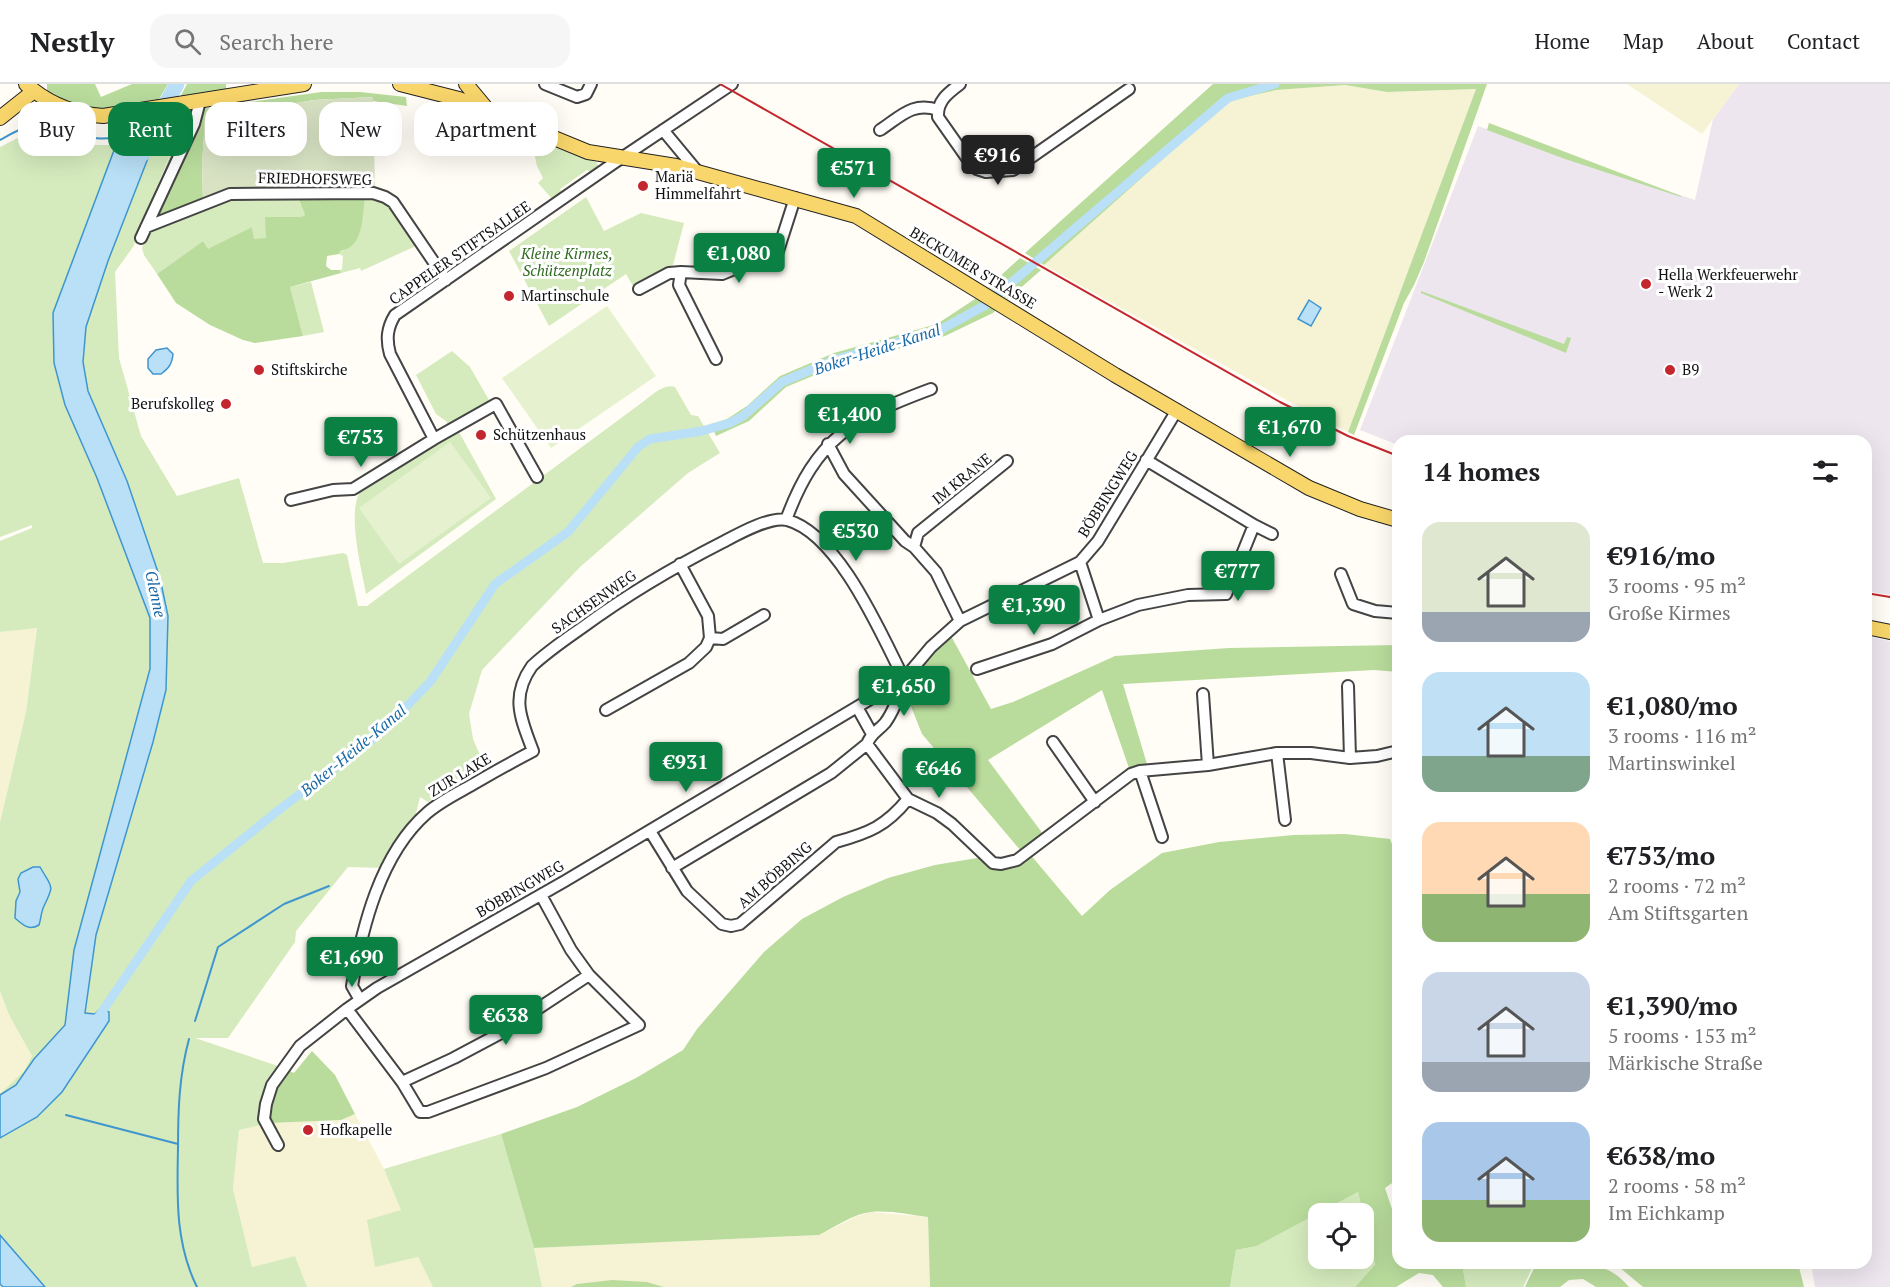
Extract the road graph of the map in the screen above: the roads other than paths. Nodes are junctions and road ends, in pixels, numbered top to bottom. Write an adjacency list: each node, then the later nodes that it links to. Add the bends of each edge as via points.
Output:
1 (304, 84): 11 (main road)
2 (400, 84): 9 (main road, BECKUMER STRASSE)
3 (466, 84): 13 (main road)
4 (545, 84): 5 (street, via 577,97 586,94)
5 (591, 84)
6 (732, 84): 16 (street, CAPPELER STIFTSALLEE)
7 (960, 84): 14 (street, via 946,95)
8 (30, 88): 11 (main road, via 55,105 89,115); 15 (main road)
9 (448, 89): 12 (main road, BECKUMER STRASSE)
10 (1128, 89): 14 (street, via 1013,170 1005,171 986,172 971,164 942,124)
11 (199, 101): 22 (street, via 194,124)
12 (473, 102)
13 (482, 102)
14 (938, 110): 17 (street, via 914,107)
15 (0, 118)
16 (663, 130): 19 (street, CAPPELER STIFTSALLEE); 20 (street)
17 (880, 130)
18 (558, 140): 19 (main road, BECKUMER STRASSE)
19 (622, 158): 20 (main road, BECKUMER STRASSE); 25 (street, CAPPELER STIFTSALLEE)
20 (697, 171): 21 (main road, BECKUMER STRASSE)
21 (795, 198): 24 (street, via 778,251 722,274); 29 (main road, BECKUMER STRASSE, via 856,216)
22 (146, 227): 23 (street); 25 (street, FRIEDHOFSWEG, via 230,194 373,193 393,202)
23 (141, 238)
24 (681, 272): 26 (street, via 669,273); 27 (street, via 679,285)
25 (446, 280): 30 (street, CAPPELER STIFTSALLEE, via 395,315 387,336 390,354)
26 (639, 289)
27 (716, 359)
28 (931, 389): 31 (street, via 858,420)
29 (1177, 410): 32 (street, BÖBBINGWEG); 36 (main road, BECKUMER STRASSE, via 1309,488)
30 (434, 439): 34 (street, via 496,404); 35 (street, via 353,489)
31 (828, 444): 37 (street, via 798,489); 40 (street, via 844,474 905,542)
32 (1146, 460): 38 (street); 41 (street, BÖBBINGWEG, via 1098,542)
33 (1007, 462): 40 (street, IM KRANE, via 918,533)
34 (537, 477)
35 (291, 501)
36 (1392, 518)
37 (786, 520): 42 (street, SACHSENWEG, via 756,525); 52 (street, via 831,550)
38 (1254, 525): 39 (street); 46 (street, via 1226,594 1188,595 1138,605)
39 (1272, 534)
40 (914, 547): 47 (street, via 936,572)
41 (1080, 562): 46 (street); 47 (street, BÖBBINGWEG)
42 (680, 564): 50 (street, via 708,616); 59 (street, SACHSENWEG, via 623,598 532,666 518,704)
43 (1341, 574): 44 (street, via 1353,604)
44 (1392, 612)
45 (764, 615): 50 (street, via 723,639)
46 (1099, 620): 51 (street, via 1052,644)
47 (960, 621): 52 (street, BÖBBINGWEG, via 931,646)
48 (1872, 628): 49 (main road)
49 (1890, 632)
50 (710, 638): 56 (street, via 689,663)
51 (977, 669)
52 (904, 679): 55 (street, BÖBBINGWEG); 57 (street, BÖBBINGWEG, via 884,723)
53 (1348, 686): 62 (street)
54 (1203, 694): 63 (street)
55 (857, 707): 57 (street); 68 (street, BÖBBINGWEG)
56 (606, 710)
57 (869, 739): 65 (street); 70 (street, via 831,773)
58 (1053, 742): 66 (street)
59 (533, 751): 73 (street, ZUR LAKE, via 427,813 391,857 358,951 352,986)
60 (1392, 752): 62 (street)
61 (1277, 753): 62 (street); 63 (street); 67 (street)
62 (1350, 758)
63 (1208, 765): 64 (street)
64 (1140, 771): 66 (street); 69 (street)
65 (908, 799): 66 (street, via 937,813 993,863 1001,864 1017,860); 70 (street, AM BÖBBING, via 884,824 836,842 740,924 722,924 687,891)
66 (1095, 802)
67 (1285, 819)
68 (650, 831): 70 (street, AM BÖBBING); 71 (street, BÖBBINGWEG)
69 (1161, 837)
70 (672, 868)
71 (541, 895): 72 (street); 73 (street, BÖBBINGWEG)
72 (589, 975): 75 (street, via 501,1033); 75 (street, via 639,1025 546,1068 428,1112 420,1112)
73 (360, 1000): 74 (street, BÖBBINGWEG)
74 (347, 1008): 75 (street); 76 (street, BÖBBINGWEG, via 300,1046 272,1085 264,1119)
75 (402, 1082)
76 (278, 1145)

